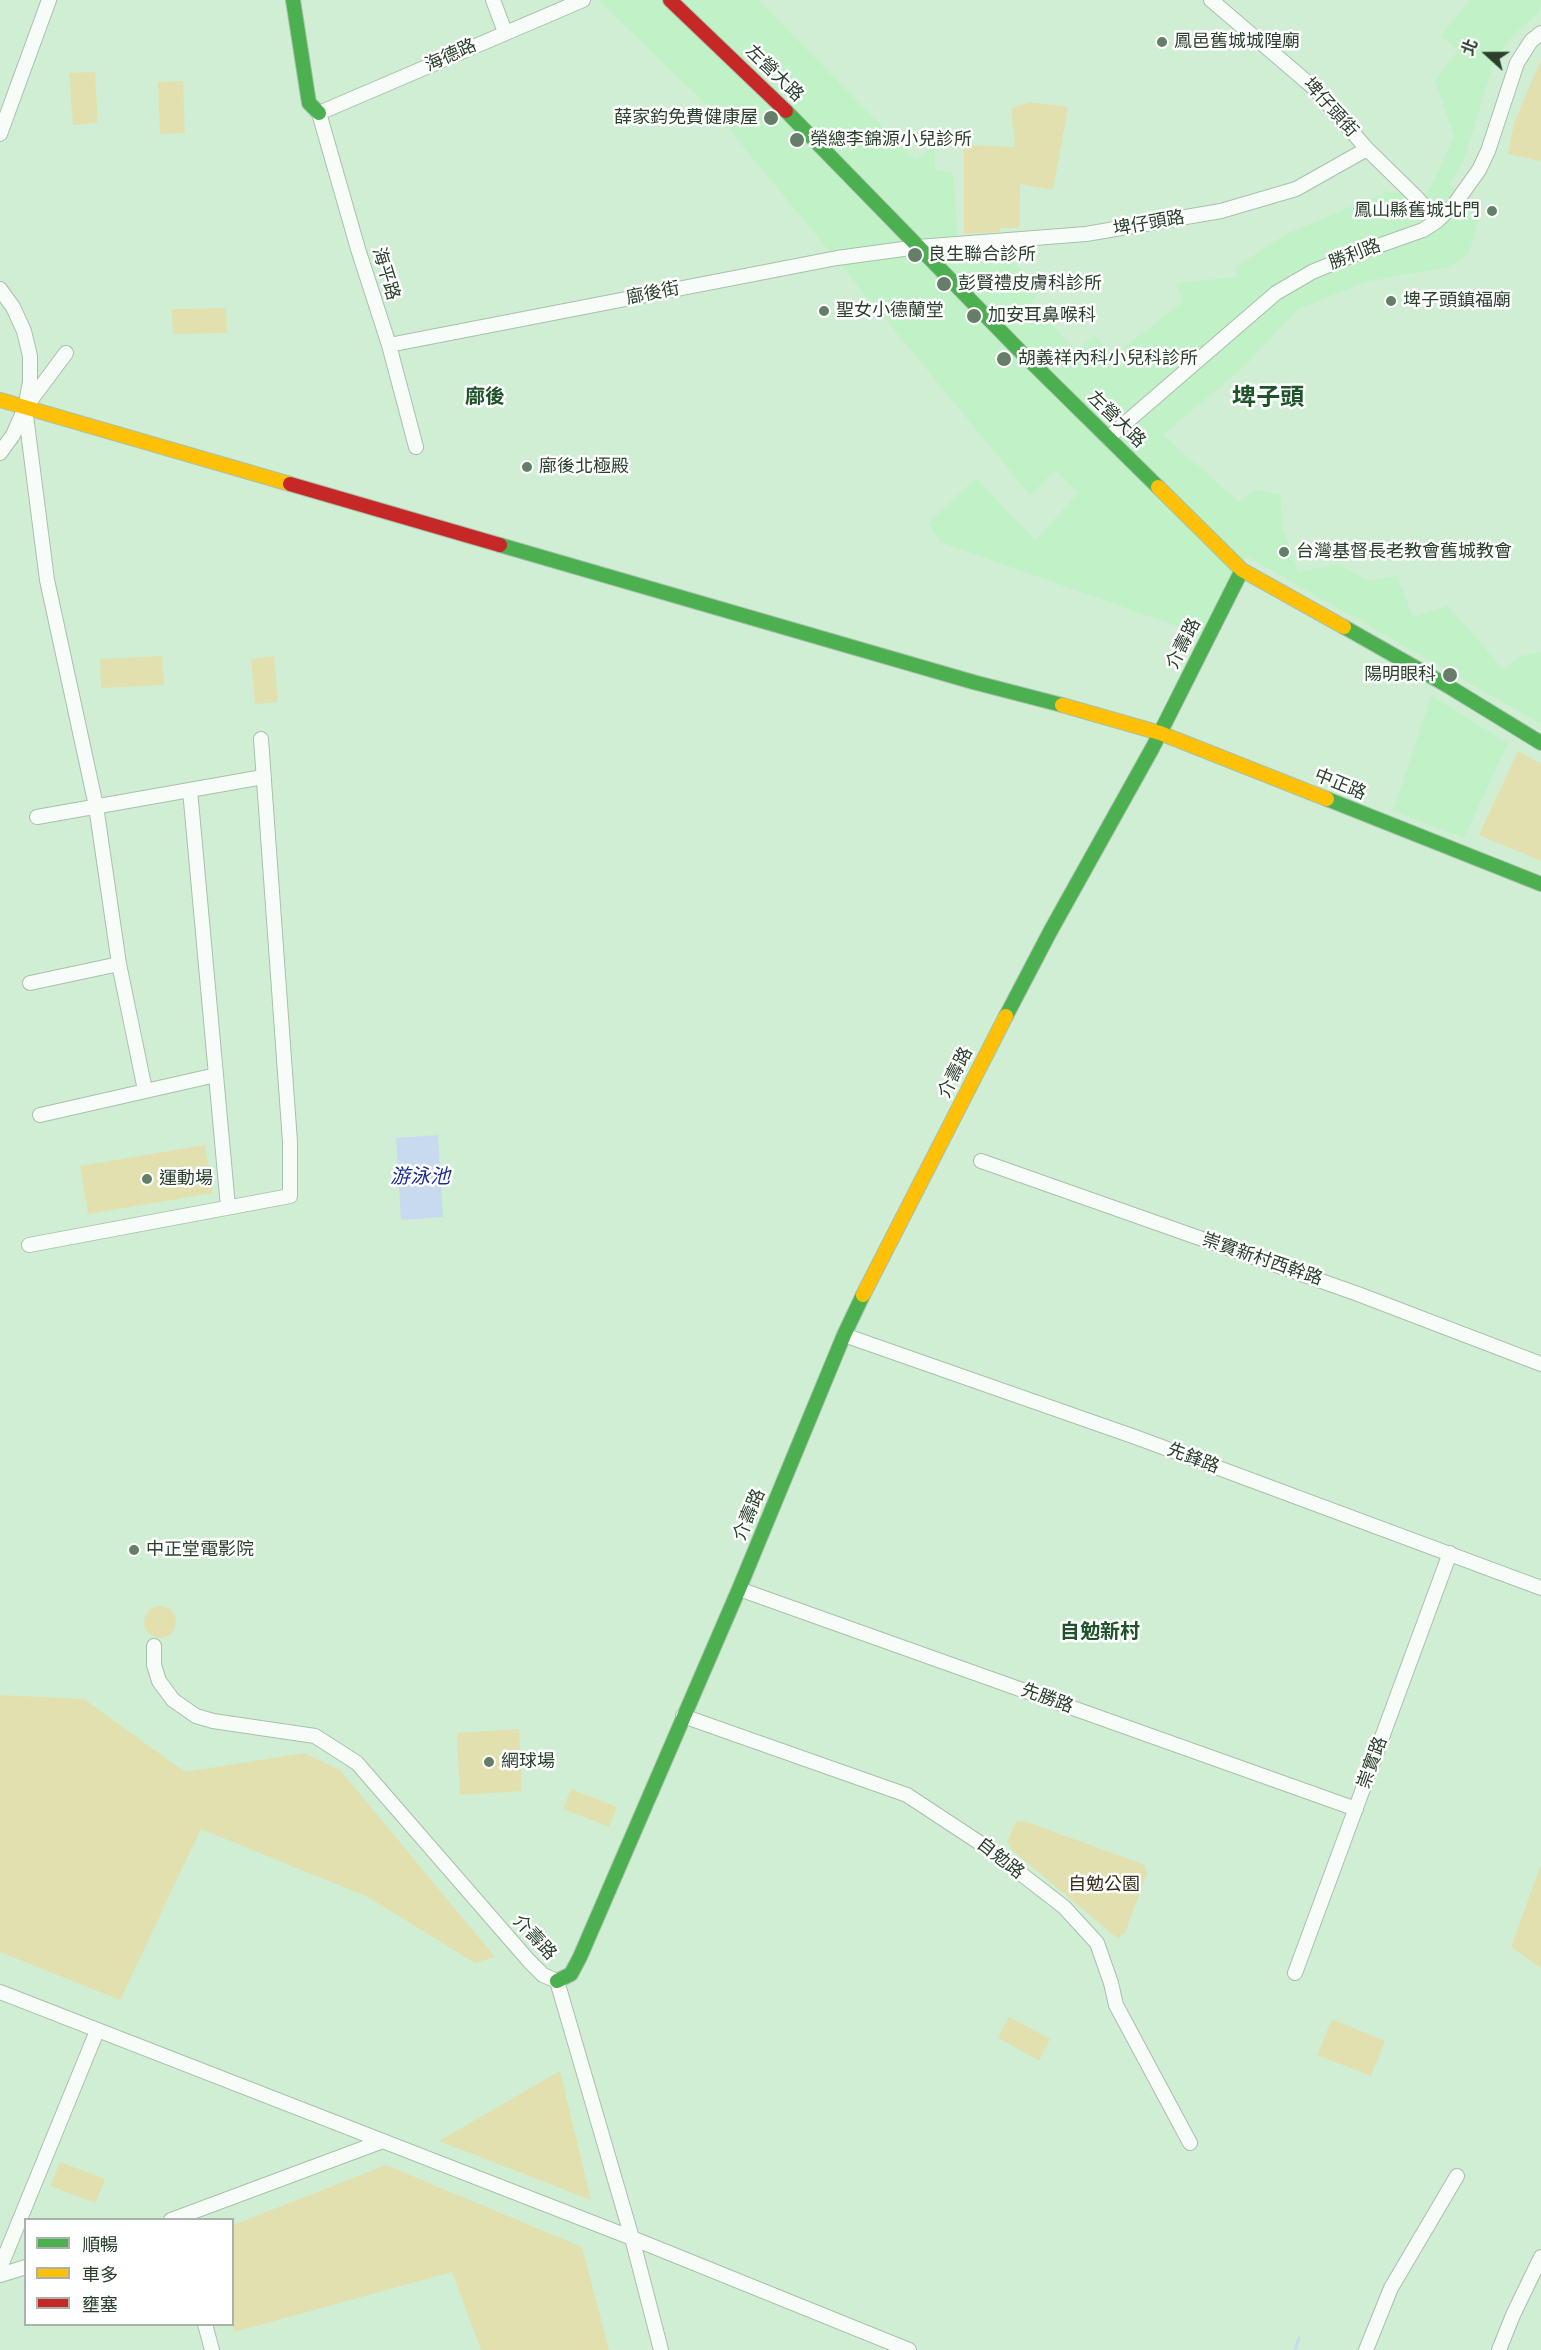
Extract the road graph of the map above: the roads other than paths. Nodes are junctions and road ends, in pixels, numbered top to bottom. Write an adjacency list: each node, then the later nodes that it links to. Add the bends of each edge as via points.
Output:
1 (48, 0): 12 (street)
2 (293, 0): 11 (street, 海平路, via 309,103)
3 (303, 0): 11 (street, 海平路)
4 (493, 0): 9 (street)
5 (583, 0): 9 (street, 海德路)
6 (670, 0): 15 (street, 左營大路, via 796,121)
7 (1211, 0): 8 (street, 埤仔頭街)
8 (1225, 5): 13 (street, 埤仔頭街, via 1314,88)
9 (505, 32): 11 (street, 海德路)
10 (1541, 33): 14 (street, 勝利路, via 1517,63 1479,170)
11 (319, 113): 17 (street, 海平路)
12 (0, 134)
13 (1367, 149): 14 (street, 埤仔頭街); 15 (street, 埤仔頭路, via 1296,189 1221,211 1086,234)
14 (1437, 221): 21 (street, 勝利路, via 1414,234 1312,272 1276,293)
15 (918, 247): 17 (street, 廍後街, via 837,258); 21 (street, 左營大路)
16 (0, 290): 20 (street, via 24,331 30,356)
17 (389, 345): 22 (street, 海平路)
18 (66, 353): 20 (street)
19 (0, 400): 20 (street, 中正路)
20 (25, 408): 23 (street); 25 (street, 中正路); 30 (street, via 47,580)
21 (1108, 438): 24 (street, 左營大路)
22 (416, 447)
23 (0, 453)
24 (1242, 570): 25 (street, 介壽路); 27 (street, 左營大路)
25 (1160, 733): 32 (street, 中正路); 41 (street, 介壽路, via 1051,930)
26 (261, 739): 28 (street)
27 (1541, 743)
28 (263, 777): 29 (street); 39 (street, via 290,1142 290,1196)
29 (190, 790): 30 (street); 35 (street)
30 (96, 806): 31 (street); 33 (street)
31 (37, 817)
32 (1541, 884)
33 (119, 964): 34 (street); 36 (street)
34 (30, 983)
35 (216, 1075): 36 (street); 39 (street)
36 (145, 1090): 37 (street)
37 (40, 1115)
38 (981, 1161): 42 (street, 崇實新村西幹路, via 1358,1294)
39 (228, 1207): 40 (street)
40 (29, 1245)
41 (844, 1335): 43 (street, 先鋒路); 45 (street, 介壽路)
42 (1541, 1364)
43 (1450, 1553): 44 (street, 先鋒路); 48 (street, 崇實路)
44 (1541, 1588)
45 (739, 1589): 47 (street, 介壽路); 48 (street, 先勝路)
46 (154, 1646): 50 (street, 介壽路, via 159,1681 173,1700 196,1716 213,1722 315,1736 357,1763 529,1961 543,1976)
47 (683, 1716): 50 (street, 介壽路, via 580,1957 571,1974); 54 (street, 自勉路, via 907,1795 989,1849 1064,1907 1097,1943 1116,2005)
48 (1356, 1809): 49 (street, 崇實路)
49 (1296, 1973)
50 (557, 1982): 57 (street)
51 (0, 1992): 52 (street)
52 (97, 2031): 53 (street); 59 (street)
53 (383, 2140): 56 (street); 57 (street)
54 (1190, 2143)
55 (1457, 2176): 66 (street, via 1391,2288)
56 (178, 2218)
57 (632, 2238): 64 (street); 65 (street)
58 (1541, 2257): 67 (street)
59 (0, 2268)
60 (24, 2268): 61 (street)
61 (0, 2275)
62 (205, 2326): 63 (street)
63 (212, 2350)
64 (661, 2350)
65 (909, 2350)
66 (1366, 2350)
67 (1499, 2350)

